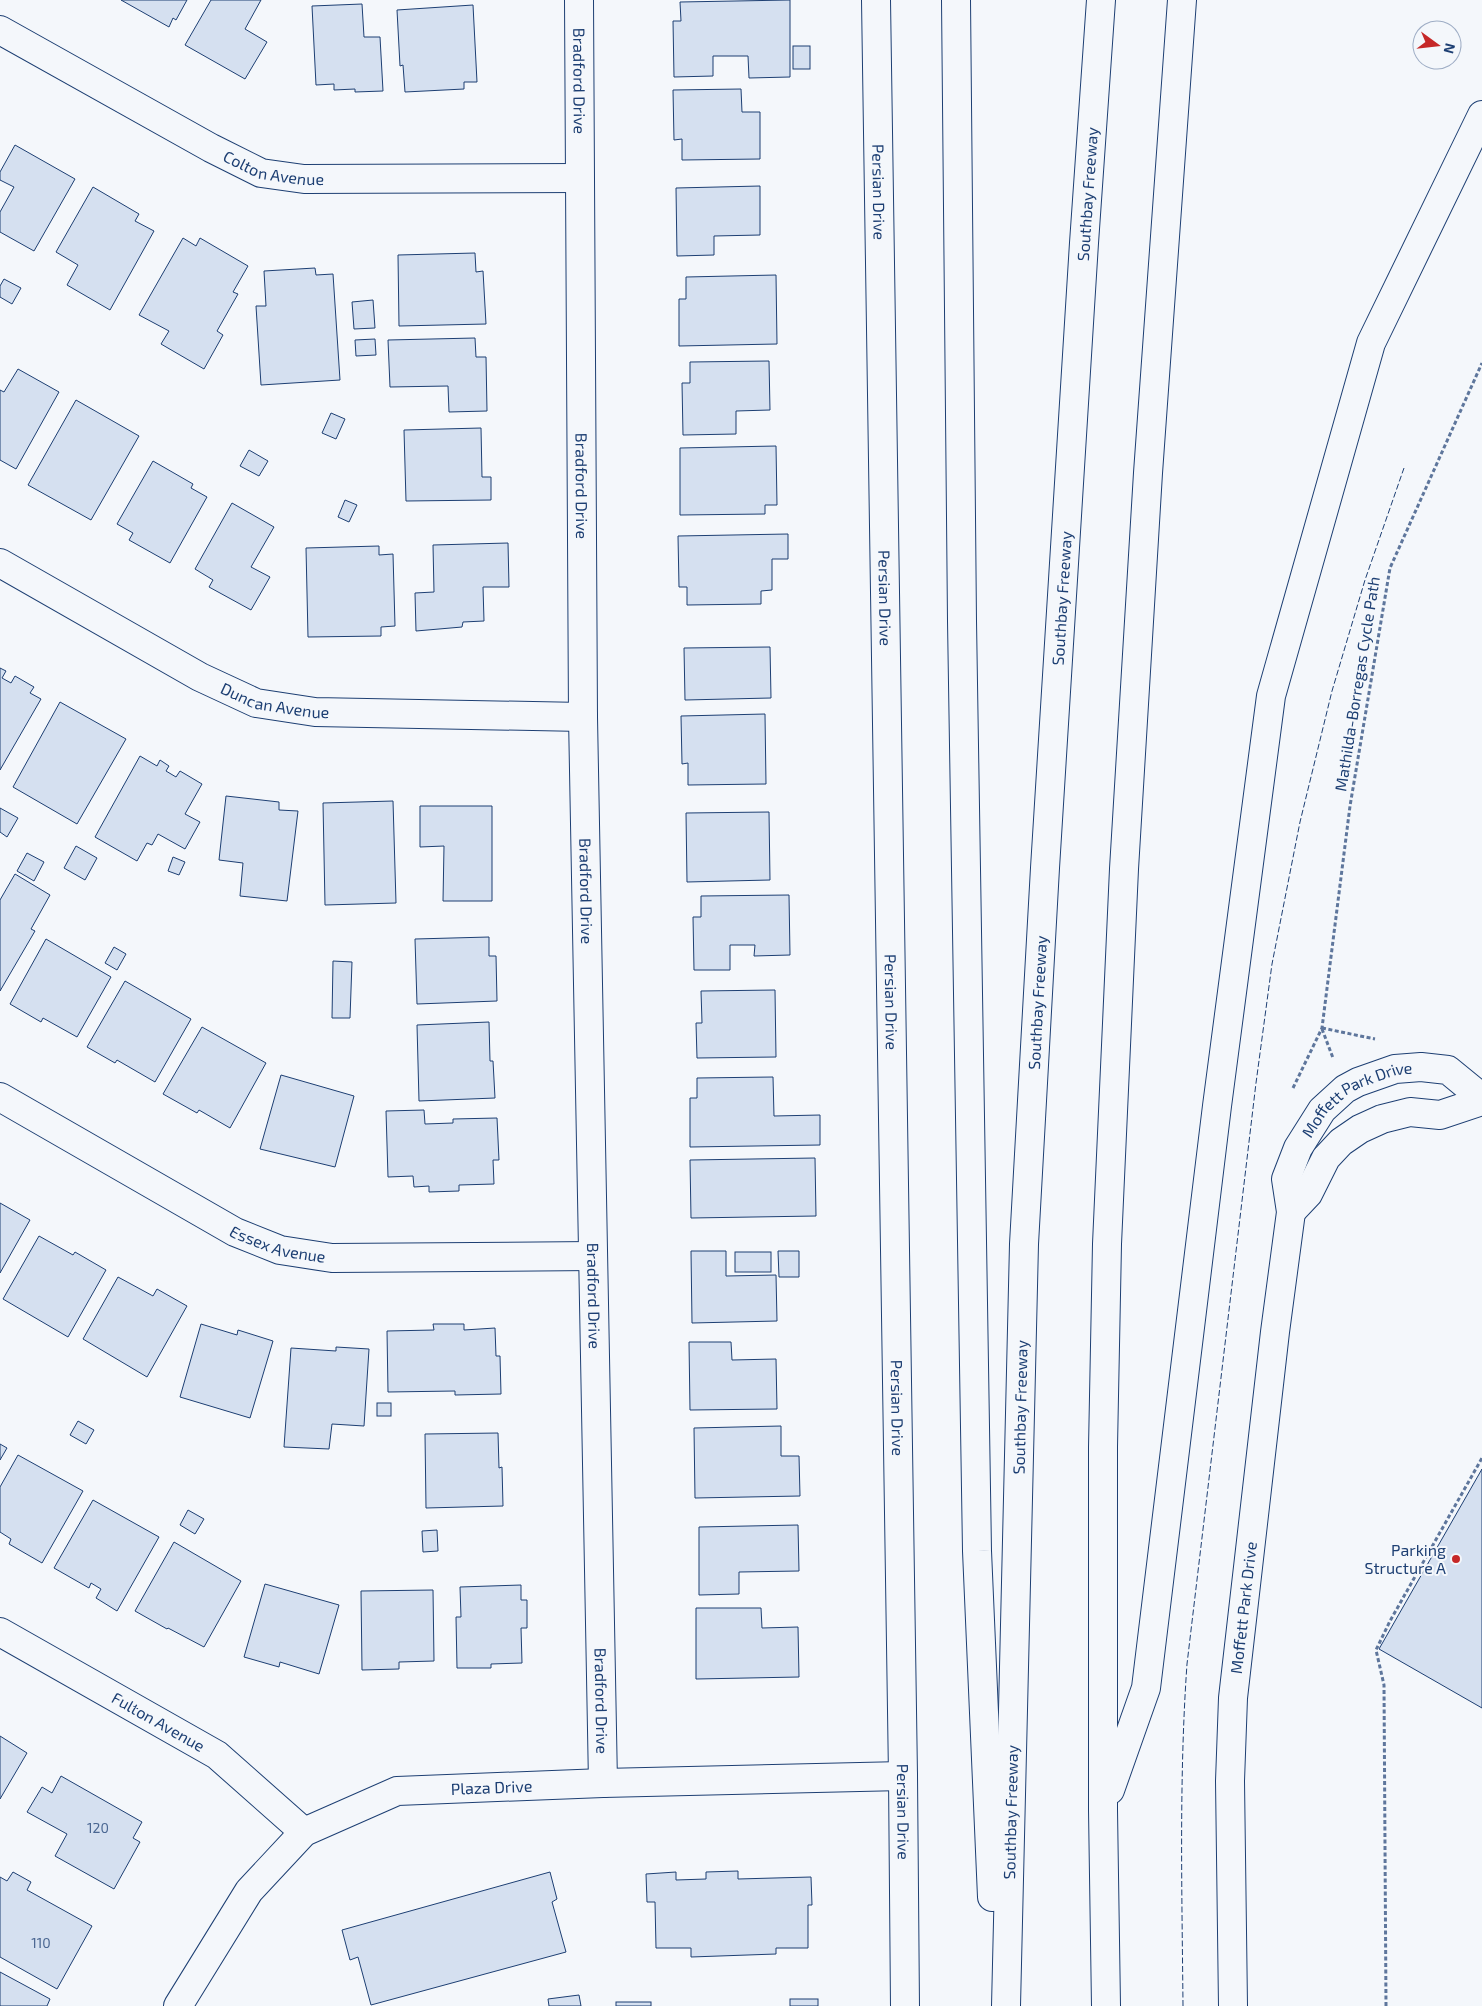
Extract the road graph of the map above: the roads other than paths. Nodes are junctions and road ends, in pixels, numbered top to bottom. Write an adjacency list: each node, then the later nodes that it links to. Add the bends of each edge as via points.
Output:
1 (579, 0): 8 (main road, Bradford Drive)
2 (876, 0): 16 (main road, Persian Drive)
3 (956, 0): 22 (main road, via 976,1551)
4 (1101, 0): 23 (main road, Southbay Freeway, via 1045,858 1024,1244)
5 (1182, 0): 18 (main road, via 1146,493 1108,1234 1103,1447)
6 (0, 30): 8 (main road, Colton Avenue, via 260,173 304,179)
7 (1482, 115): 18 (main road, via 1371,343 1271,696 1216,1106 1146,1688)
8 (580, 178): 10 (main road, Bradford Drive)
9 (0, 563): 10 (main road, Duncan Avenue, via 200,677 256,703 315,712)
10 (584, 717): 14 (main road, Bradford Drive)
11 (0, 1097): 14 (main road, Essex Avenue, via 235,1232 280,1250 332,1258)
12 (1482, 1100): 13 (main road, Moffett Park Drive, via 1440,1115 1410,1112 1360,1129 1340,1142 1326,1158 1308,1194); 13 (main road, Moffett Park Drive, via 1448,1070 1421,1067 1395,1069 1344,1089 1322,1110 1298,1148 1286,1179)
13 (1291, 1212): 25 (main road, Moffett Park Drive, via 1233,1698 1230,1781)
14 (593, 1256): 17 (main road, Bradford Drive)
15 (0, 1632): 19 (main road, Fulton Avenue, via 217,1755)
16 (903, 1776): 17 (main road, Plaza Drive); 21 (main road, Persian Drive)
17 (603, 1783): 19 (main road, Plaza Drive, via 397,1791)
18 (1103, 1810): 24 (main road)
19 (304, 1832): 20 (main road, Plaza Drive, via 249,1891)
20 (178, 2006)
21 (905, 2006)
22 (997, 2006)
23 (1006, 2006)
24 (1106, 2006)
25 (1233, 2006)

